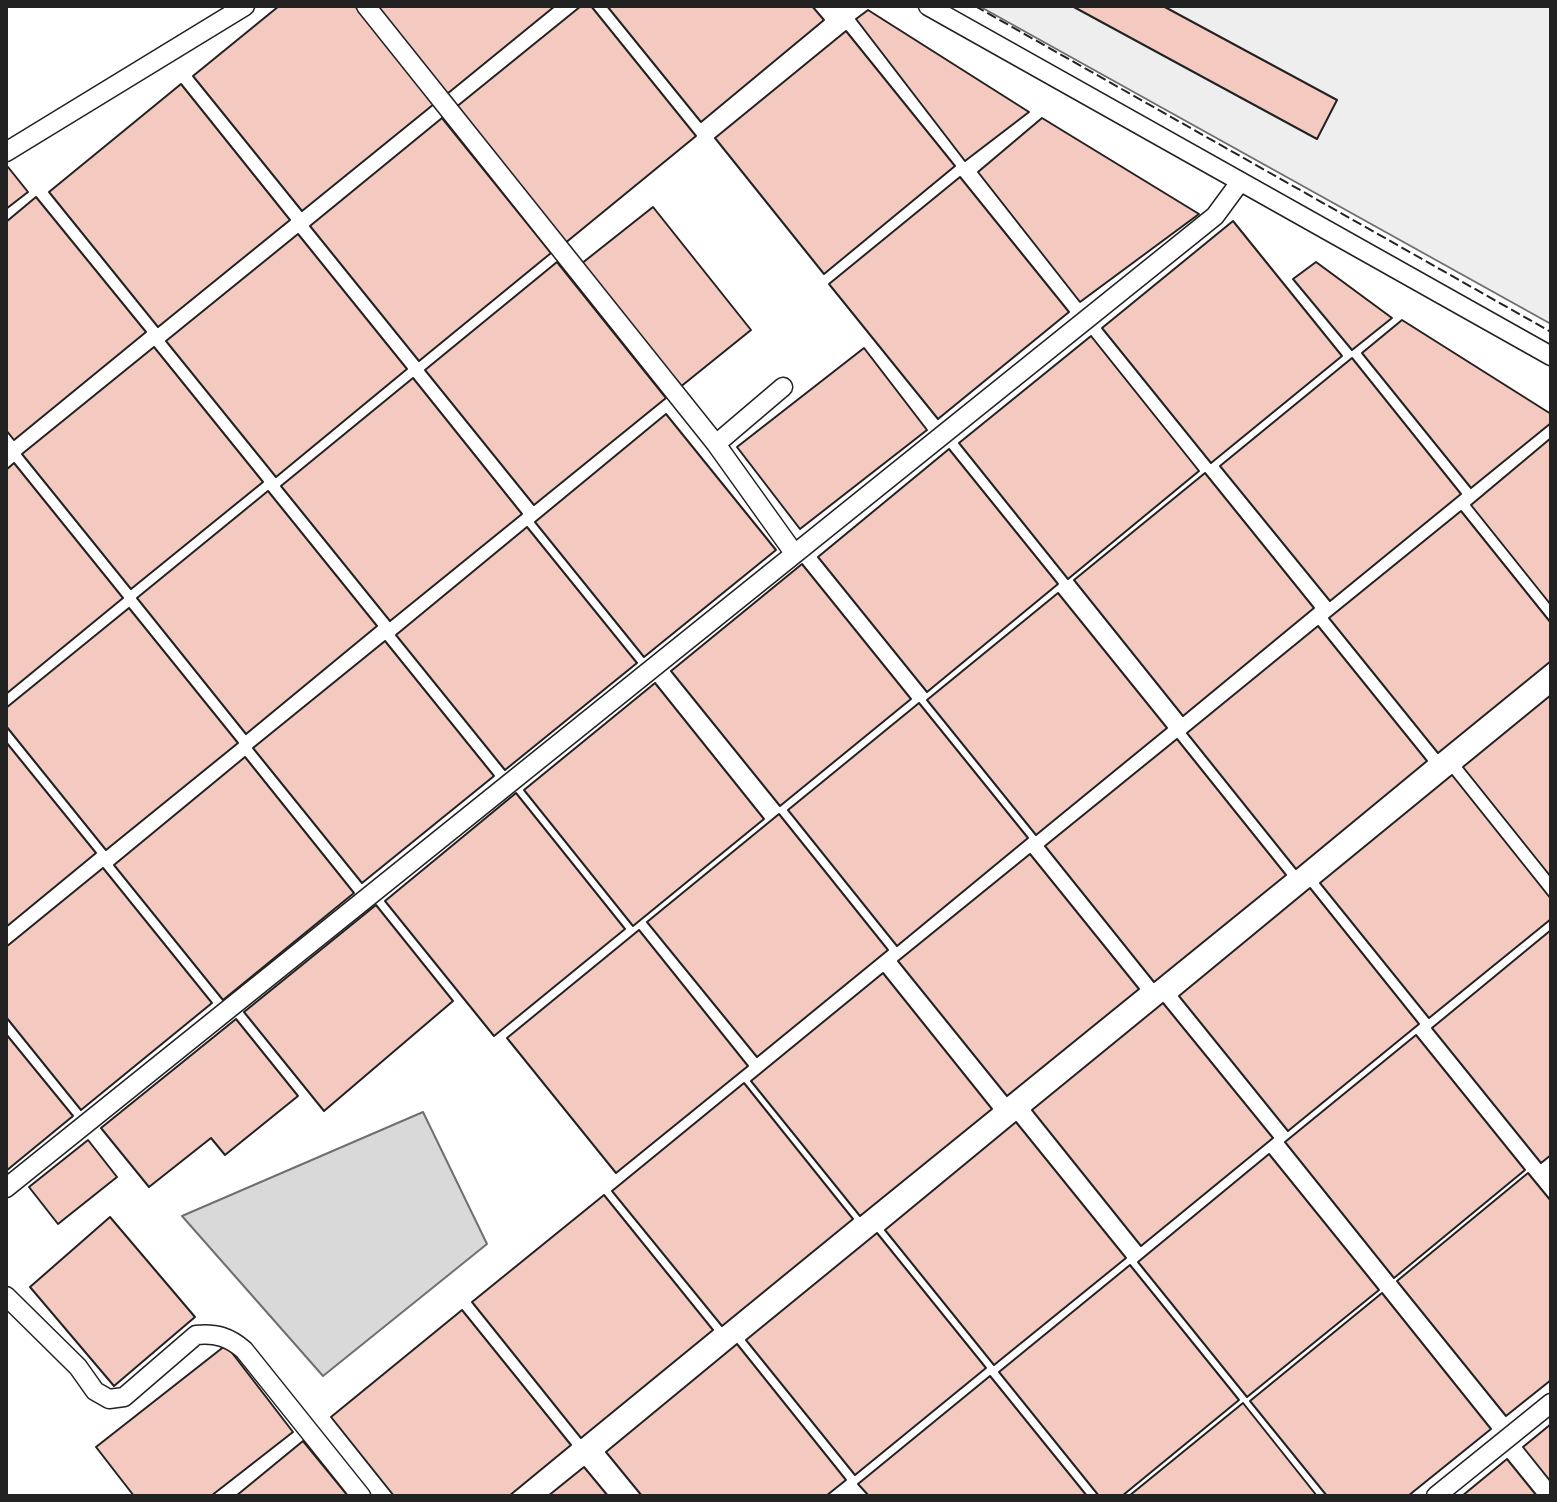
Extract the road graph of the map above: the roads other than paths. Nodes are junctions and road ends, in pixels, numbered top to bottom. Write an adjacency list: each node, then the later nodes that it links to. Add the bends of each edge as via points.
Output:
1 (245, 6): 4 (street)
2 (366, 6): 8 (street)
3 (928, 6): 5 (street)
4 (6, 152)
5 (1240, 182): 6 (street); 9 (street, via 1215,216)
6 (1551, 356)
7 (783, 387): 8 (street)
8 (716, 444): 9 (street)
9 (794, 553): 10 (street)
10 (6, 1188)
11 (6, 1296): 13 (street, via 78,1367 95,1391 109,1399 130,1392 196,1335 234,1342)
12 (1551, 1403): 14 (street)
13 (361, 1496)
14 (1436, 1496)

